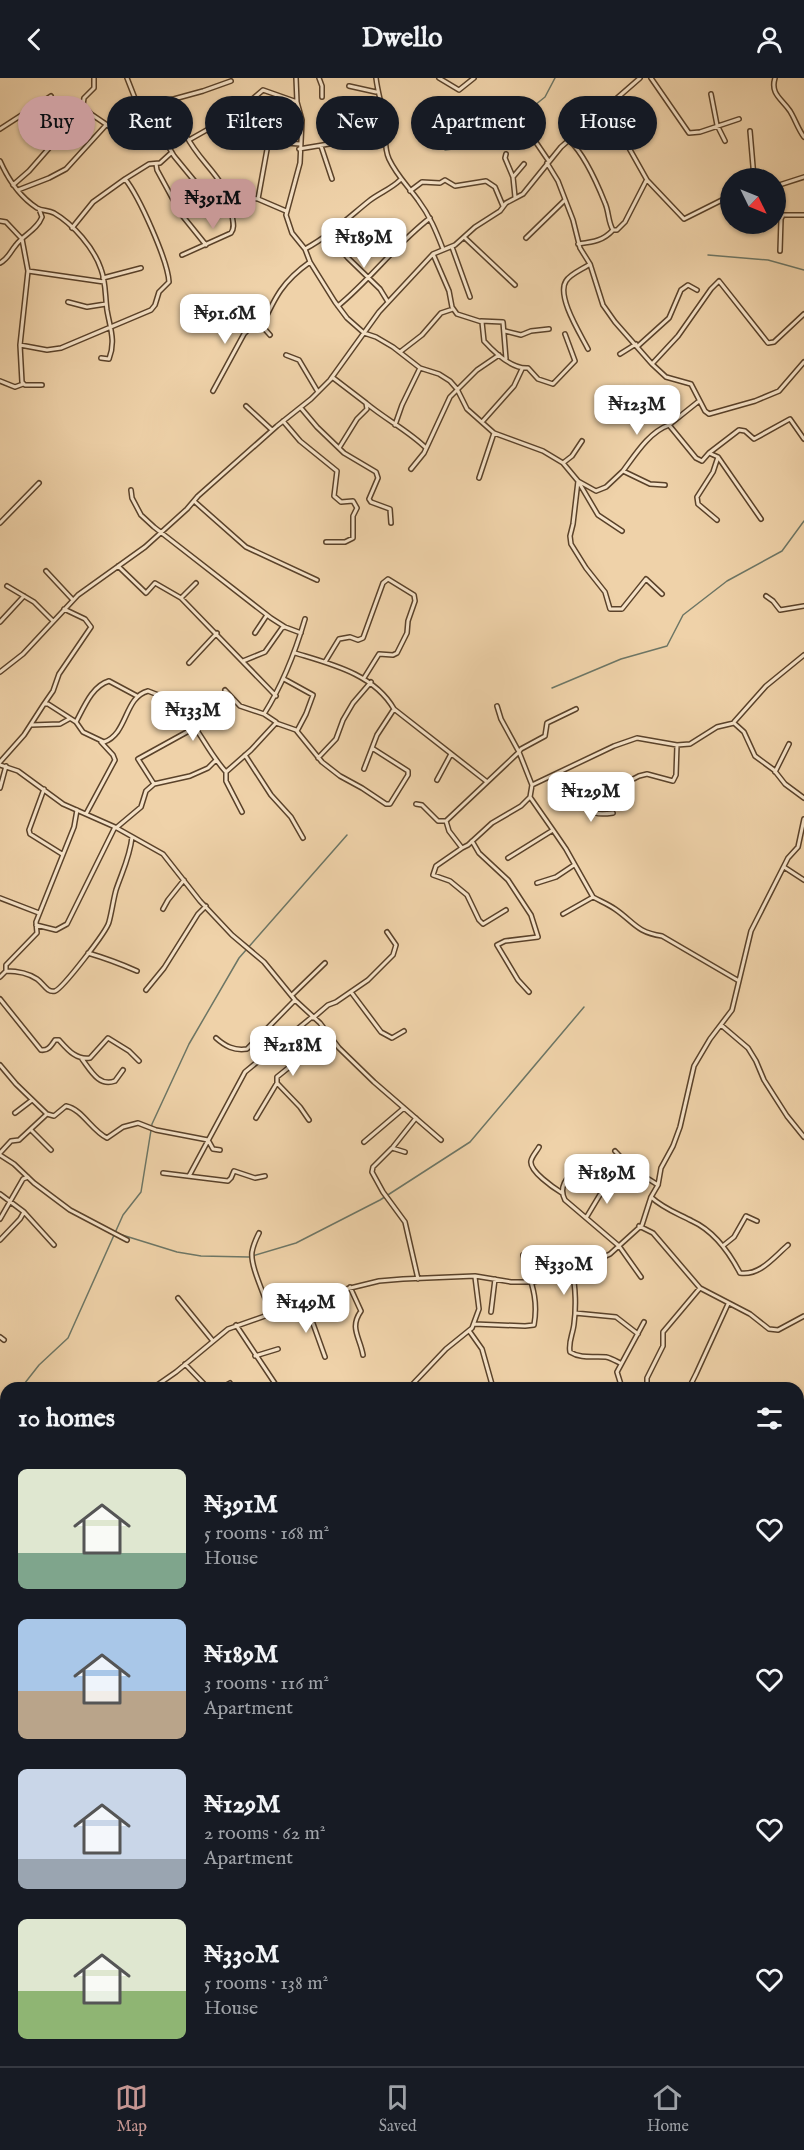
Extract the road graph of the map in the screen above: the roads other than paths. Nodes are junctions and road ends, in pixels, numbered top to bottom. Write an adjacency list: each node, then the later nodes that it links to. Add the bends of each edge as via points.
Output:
1 (94, 78): 25 (street, via 94,88 83,105)
2 (127, 78): 15 (street)
3 (296, 78): 19 (street)
4 (319, 78): 20 (street)
5 (376, 78): 13 (street)
6 (439, 78): 7 (street, via 459,90)
7 (474, 78)
8 (640, 78): 22 (street)
9 (651, 78): 26 (street, via 689,133)
10 (775, 78): 29 (street, via 776,95)
11 (231, 81): 16 (street)
12 (349, 86): 13 (street)
13 (377, 92): 21 (street)
14 (711, 94): 26 (street)
15 (134, 96)
16 (184, 96)
17 (256, 96): 18 (street, via 263,90)
18 (280, 96)
19 (297, 96)
20 (322, 96)
21 (378, 96)
22 (619, 96)
23 (18, 117): 27 (street)
24 (739, 119): 26 (street)
25 (106, 125): 56 (street, via 66,169)
26 (717, 125): 30 (street)
27 (0, 129)
28 (750, 131): 47 (street)
29 (804, 137)
30 (725, 141)
31 (193, 145): 58 (street)
32 (47, 150): 55 (street)
33 (267, 150): 60 (street)
34 (299, 150): 66 (street, via 299,169)
35 (322, 150): 50 (street)
36 (386, 150): 52 (street)
37 (540, 150): 44 (street)
38 (559, 150): 44 (street)
39 (578, 150): 71 (street, via 606,204)
40 (630, 150): 53 (street)
41 (172, 152): 46 (street); 63 (street, via 214,212)
42 (506, 154): 48 (street)
43 (0, 161): 55 (street)
44 (548, 162): 59 (street, via 523,194); 61 (street)
45 (524, 164): 48 (street)
46 (156, 165): 51 (street, via 149,164); 77 (street, via 174,202)
47 (753, 168)
48 (513, 177): 59 (street)
49 (804, 177): 54 (street)
50 (332, 178)
51 (125, 179): 70 (street, via 93,202); 103 (street, via 160,246 169,280 151,310)
52 (400, 180): 57 (street); 72 (street)
53 (646, 180): 62 (street, via 684,219); 71 (street, via 625,222)
54 (786, 183)
55 (14, 185): 56 (street)
56 (18, 190): 65 (street)
57 (410, 190): 64 (street, via 423,182 445,180 455,186 486,181 495,187); 68 (street)
58 (228, 195): 60 (street); 63 (street)
59 (515, 197): 64 (street)
60 (258, 200): 66 (street)
61 (565, 200): 74 (street); 76 (street)
62 (720, 201)
63 (231, 206): 77 (street, via 233,232)
64 (503, 206): 73 (street)
65 (39, 209): 70 (street, via 54,213); 75 (street, via 41,220)
66 (286, 211): 79 (street, via 290,228)
67 (804, 215): 81 (street, via 783,215)
68 (430, 218): 80 (street); 89 (street)
69 (0, 221): 75 (street, via 6,222)
70 (72, 228): 90 (street, via 93,253)
71 (613, 230): 76 (street, via 597,241)
72 (328, 235): 79 (street); 89 (street)
73 (464, 237): 78 (street); 91 (street)
74 (526, 238)
75 (22, 239): 85 (street); 88 (street)
76 (578, 244): 86 (street)
77 (206, 245): 83 (street)
78 (452, 247): 80 (street); 93 (street)
79 (305, 249): 84 (street)
80 (443, 249): 82 (street)
81 (780, 251)
82 (433, 254): 95 (street); 98 (street)
83 (182, 255)
84 (310, 262): 97 (street); 104 (street, via 281,287)
85 (0, 263)
86 (590, 264): 111 (street, via 603,305); 112 (street, via 564,284 572,319)
87 (141, 268): 90 (street)
88 (28, 271): 90 (street); 110 (street)
89 (369, 279): 95 (street); 97 (street)
90 (104, 280): 96 (street)
91 (515, 285)
92 (697, 290): 111 (street, via 688,285 681,290 669,318)
93 (470, 297)
94 (68, 302): 96 (street, via 87,307)
95 (388, 302): 107 (street)
96 (106, 304): 103 (street)
97 (338, 306): 107 (street)
98 (453, 309): 101 (street, via 459,316); 113 (street, via 441,313)
99 (804, 314): 100 (street)
100 (800, 317): 102 (street); 120 (street, via 774,342 768,343 719,281)
101 (480, 321): 106 (street, via 503,322); 116 (street, via 484,341)
102 (804, 321)
103 (110, 326): 110 (street, via 61,348 47,350); 117 (street, via 113,348 109,358)
104 (262, 326): 109 (street); 128 (street, via 250,328 244,334)
105 (549, 329): 106 (street, via 521,335)
106 (505, 331): 118 (street)
107 (364, 333): 113 (street); 123 (street)
108 (565, 334): 122 (street, via 575,361 553,384)
109 (270, 335)
110 (20, 345): 125 (street)
111 (637, 345): 114 (street); 120 (street)
112 (588, 349)
113 (400, 352): 121 (street)
114 (620, 354)
115 (286, 355): 129 (street, via 299,360)
116 (499, 355): 118 (street); 127 (street)
117 (101, 358)
118 (506, 359): 122 (street)
119 (804, 362): 130 (street, via 779,392 755,401 710,414)
120 (652, 364): 130 (street, via 666,377 691,384)
121 (420, 368): 127 (street, via 439,374); 137 (street)
122 (523, 368): 135 (street, via 514,386)
123 (332, 377): 129 (street); 131 (street)
124 (0, 381): 125 (street, via 15,387)
125 (23, 384): 126 (street)
126 (42, 385)
127 (457, 389): 135 (street, via 467,409); 143 (street)
128 (213, 392)
129 (318, 392): 133 (street)
130 (699, 400): 136 (street)
131 (366, 403): 137 (street); 142 (street, via 367,409)
132 (246, 406): 138 (street)
133 (301, 408): 134 (street); 142 (street)
134 (283, 421): 138 (street); 161 (street, via 300,441 337,471 334,496 341,502 353,501 357,508 352,538)
135 (482, 422): 139 (street)
136 (669, 424): 144 (street, via 696,459 702,461); 148 (street, via 649,438)
137 (395, 425): 143 (street)
138 (272, 430): 154 (street)
139 (494, 433): 146 (street, via 543,451); 149 (street)
140 (804, 439): 144 (street, via 790,419 754,439 739,430)
141 (582, 441): 146 (street)
142 (339, 448): 158 (street, via 376,472 378,478 369,499 390,509)
143 (426, 448): 147 (street)
144 (709, 453): 145 (street)
145 (718, 457): 155 (street); 156 (street, via 697,497 698,504)
146 (563, 463): 150 (street)
147 (411, 469)
148 (623, 471): 150 (street, via 596,491); 152 (street, via 650,484)
149 (479, 478)
150 (578, 481): 159 (street, via 598,515); 167 (street, via 571,544 605,592 610,609 622,609 646,579)
151 (39, 483): 157 (street)
152 (665, 484)
153 (131, 490): 160 (street, via 141,515)
154 (194, 501): 160 (street); 164 (street, via 246,547)
155 (761, 519)
156 (717, 520)
157 (0, 523)
158 (391, 523)
159 (622, 531)
160 (160, 532): 162 (street); 174 (street)
161 (326, 542)
162 (118, 566): 170 (street, via 146,592 155,582); 171 (street)
163 (46, 571): 171 (street)
164 (317, 580)
165 (196, 583): 170 (street)
166 (7, 586): 168 (street)
167 (662, 594)
168 (24, 596): 176 (street); 177 (street)
169 (766, 596): 172 (street, via 780,610)
170 (181, 598): 179 (street)
171 (73, 600): 173 (street)
172 (804, 606)
173 (64, 609): 176 (street); 194 (street, via 85,619 91,627 58,674)
174 (267, 615): 178 (street); 180 (street)
175 (305, 619): 181 (street)
176 (53, 621): 187 (street)
177 (0, 622)
178 (285, 627): 181 (street); 184 (street, via 265,652)
179 (217, 633): 184 (street); 186 (street)
180 (255, 633)
181 (301, 633): 182 (street)
182 (295, 653): 185 (street); 188 (street)
183 (804, 655): 202 (street, via 766,686)
184 (243, 661): 193 (street)
185 (325, 662): 189 (street); 189 (street, via 339,639 363,638 383,583 388,579 414,595 415,601 397,653 379,654)
186 (189, 663)
187 (0, 672)
188 (284, 678): 193 (street); 205 (street, via 313,694)
189 (364, 678): 190 (street)
190 (371, 682): 196 (street, via 386,694); 213 (street, via 353,703 336,739)
191 (225, 690): 198 (street, via 240,706)
192 (137, 696): 200 (street, via 109,681 100,684); 204 (street, via 148,692 162,697); 206 (street, via 119,730 108,741)
193 (276, 696): 198 (street)
194 (44, 704): 199 (street); 203 (street)
195 (498, 706): 210 (street)
196 (394, 709): 209 (street); 211 (street)
197 (576, 709): 210 (street, via 547,723 545,736)
198 (264, 714): 201 (street)
199 (71, 718): 200 (street); 203 (street, via 60,724)
200 (76, 722): 206 (street, via 83,732)
201 (276, 723): 205 (street); 212 (street)
202 (734, 723): 208 (street, via 717,727 690,744); 217 (street, via 744,732 755,756)
203 (31, 725): 215 (street)
204 (196, 727): 214 (street); 222 (street, via 138,759)
205 (297, 731): 213 (street)
206 (100, 741): 233 (street, via 115,760)
207 (789, 744): 217 (street)
208 (677, 745): 219 (street, via 637,738); 228 (street, via 673,781 647,774)
209 (372, 748): 213 (street, via 408,771 390,804 340,776); 216 (street)
210 (519, 752): 221 (street); 223 (street)
211 (451, 754): 220 (street); 221 (street)
212 (245, 755): 218 (street); 239 (street)
213 (318, 758)
214 (216, 760): 218 (street); 222 (street, via 190,776)
215 (2, 764): 224 (street); 225 (street)
216 (364, 769)
217 (775, 771): 227 (street)
218 (226, 772): 231 (street, via 226,781)
219 (561, 772): 223 (street); 228 (street)
220 (437, 780)
221 (487, 781): 235 (street)
222 (154, 784): 236 (street, via 146,791 141,807)
223 (532, 785): 226 (street)
224 (0, 788)
225 (44, 789): 230 (street); 242 (street, via 30,834)
226 (530, 797): 237 (street); 240 (street)
227 (804, 798)
228 (583, 801): 232 (street, via 597,815)
229 (416, 804): 235 (street, via 438,821)
230 (77, 810): 233 (street); 242 (street)
231 (242, 812)
232 (613, 813)
233 (86, 814): 236 (street)
234 (804, 819): 245 (street, via 798,847)
235 (446, 821): 241 (street)
236 (115, 828): 238 (street); 256 (street, via 68,924 56,930)
237 (553, 830): 243 (street); 244 (street)
238 (132, 837): 246 (street, via 163,854); 258 (street, via 109,924)
239 (303, 838)
240 (472, 841): 241 (street); 268 (street, via 508,880 535,924 538,936 497,945)
241 (462, 848): 253 (street, via 436,866 433,874 467,894 483,924)
242 (62, 854): 254 (street)
243 (508, 858)
244 (574, 865): 248 (street); 249 (street)
245 (784, 867): 247 (street); 265 (street, via 756,918)
246 (184, 880): 251 (street); 252 (street)
247 (804, 880)
248 (537, 884)
249 (593, 897): 255 (street); 265 (street, via 616,909 635,927 662,936)
250 (0, 898): 254 (street)
251 (206, 906): 266 (street); 269 (street)
252 (163, 909)
253 (506, 910)
254 (39, 913): 256 (street)
255 (563, 914)
256 (36, 925): 261 (street, via 37,933)
257 (387, 932): 267 (street, via 396,945 395,952)
258 (88, 953): 262 (street, via 67,981 53,992 35,978); 263 (street)
259 (0, 960): 261 (street)
260 (325, 963): 269 (street)
261 (6, 965): 262 (street)
262 (6, 971): 264 (street)
263 (137, 971)
264 (0, 977)
265 (740, 981): 273 (street, via 732,1010)
266 (146, 990)
267 (351, 992): 272 (street); 274 (street, via 381,1032 392,1038)
268 (529, 992)
269 (292, 995): 271 (street)
270 (0, 999): 277 (street, via 41,1050 59,1040)
271 (295, 1000): 272 (street); 276 (street, via 247,1049 228,1047)
272 (313, 1018): 275 (street); 291 (street, via 246,1070)
273 (721, 1025): 290 (street, via 747,1048); 307 (street, via 694,1066 680,1127 661,1168)
274 (404, 1031)
275 (329, 1035): 281 (street, via 277,1077); 283 (street)
276 (216, 1038)
277 (82, 1059): 278 (street, via 90,1058 108,1038); 280 (street, via 104,1083 115,1082)
278 (139, 1060)
279 (0, 1065): 282 (street)
280 (123, 1070)
281 (277, 1083): 286 (street); 288 (street)
282 (32, 1100): 284 (street); 285 (street)
283 (404, 1108): 287 (street); 293 (street)
284 (15, 1113)
285 (47, 1114): 289 (street); 291 (street, via 54,1116 70,1106 107,1138 138,1123)
286 (256, 1118)
287 (416, 1118): 292 (street); 295 (street)
288 (309, 1120)
289 (31, 1130): 296 (street); 300 (street, via 11,1141)
290 (804, 1137)
291 (208, 1140): 297 (street, via 213,1149); 303 (street)
292 (441, 1140)
293 (364, 1143)
294 (539, 1147): 308 (street, via 531,1165 544,1181)
295 (392, 1148): 299 (street); 328 (street, via 372,1172 405,1222)
296 (51, 1150)
297 (220, 1150)
298 (615, 1151): 307 (street, via 631,1168)
299 (405, 1152)
300 (0, 1154): 305 (street)
301 (580, 1164): 308 (street, via 562,1187)
302 (163, 1173): 303 (street)
303 (189, 1176): 304 (street, via 228,1181 234,1171 255,1179)
304 (265, 1176)
305 (28, 1177): 311 (street); 319 (street, via 70,1210)
306 (612, 1180): 313 (street)
307 (658, 1185): 310 (street)
308 (562, 1193): 313 (street)
309 (0, 1194): 311 (street)
310 (651, 1197): 316 (street); 323 (street, via 671,1213 697,1224)
311 (10, 1200): 312 (street); 314 (street)
312 (24, 1212): 318 (street); 320 (street)
313 (586, 1218): 322 (street)
314 (0, 1219)
315 (757, 1221): 323 (street, via 746,1216)
316 (639, 1226): 322 (street); 332 (street, via 653,1233)
317 (259, 1233): 337 (street, via 252,1253 254,1270)
318 (0, 1240)
319 (127, 1240)
320 (54, 1245)
321 (788, 1245): 323 (street, via 765,1265 745,1274 740,1273)
322 (619, 1246): 325 (street); 327 (street)
323 (724, 1246)
324 (523, 1255): 330 (street)
325 (572, 1272): 330 (street); 338 (street)
326 (475, 1276): 328 (street); 329 (street); 341 (street, via 479,1309)
327 (641, 1277)
328 (418, 1279): 331 (street)
329 (495, 1279): 330 (street); 336 (street)
330 (533, 1282): 341 (street, via 533,1326)
331 (350, 1287): 334 (street); 347 (street, via 361,1311 354,1327)
332 (700, 1288): 335 (street); 358 (street, via 663,1332 663,1346)
333 (178, 1298): 345 (street)
334 (301, 1304): 337 (street); 349 (street, via 312,1318)
335 (728, 1304): 339 (street, via 773,1330); 359 (street)
336 (491, 1312)
337 (270, 1313): 342 (street)
338 (575, 1313): 344 (street, via 616,1317); 350 (street, via 570,1352 590,1358 608,1357)
339 (804, 1316)
340 (644, 1322): 344 (street)
341 (474, 1324): 343 (street)
342 (236, 1325): 345 (street); 348 (street)
343 (470, 1331): 355 (street, via 446,1349); 356 (street, via 482,1349)
344 (638, 1334): 350 (street)
345 (213, 1341): 351 (street)
346 (278, 1349): 348 (street)
347 (363, 1355)
348 (255, 1356): 354 (street)
349 (325, 1357)
350 (620, 1363): 357 (street, via 617,1371)
351 (185, 1364): 352 (street); 353 (street)
352 (161, 1382)
353 (202, 1382)
354 (274, 1382)
355 (415, 1382)
356 (491, 1382)
357 (620, 1382)
358 (647, 1382)
359 (691, 1382)

